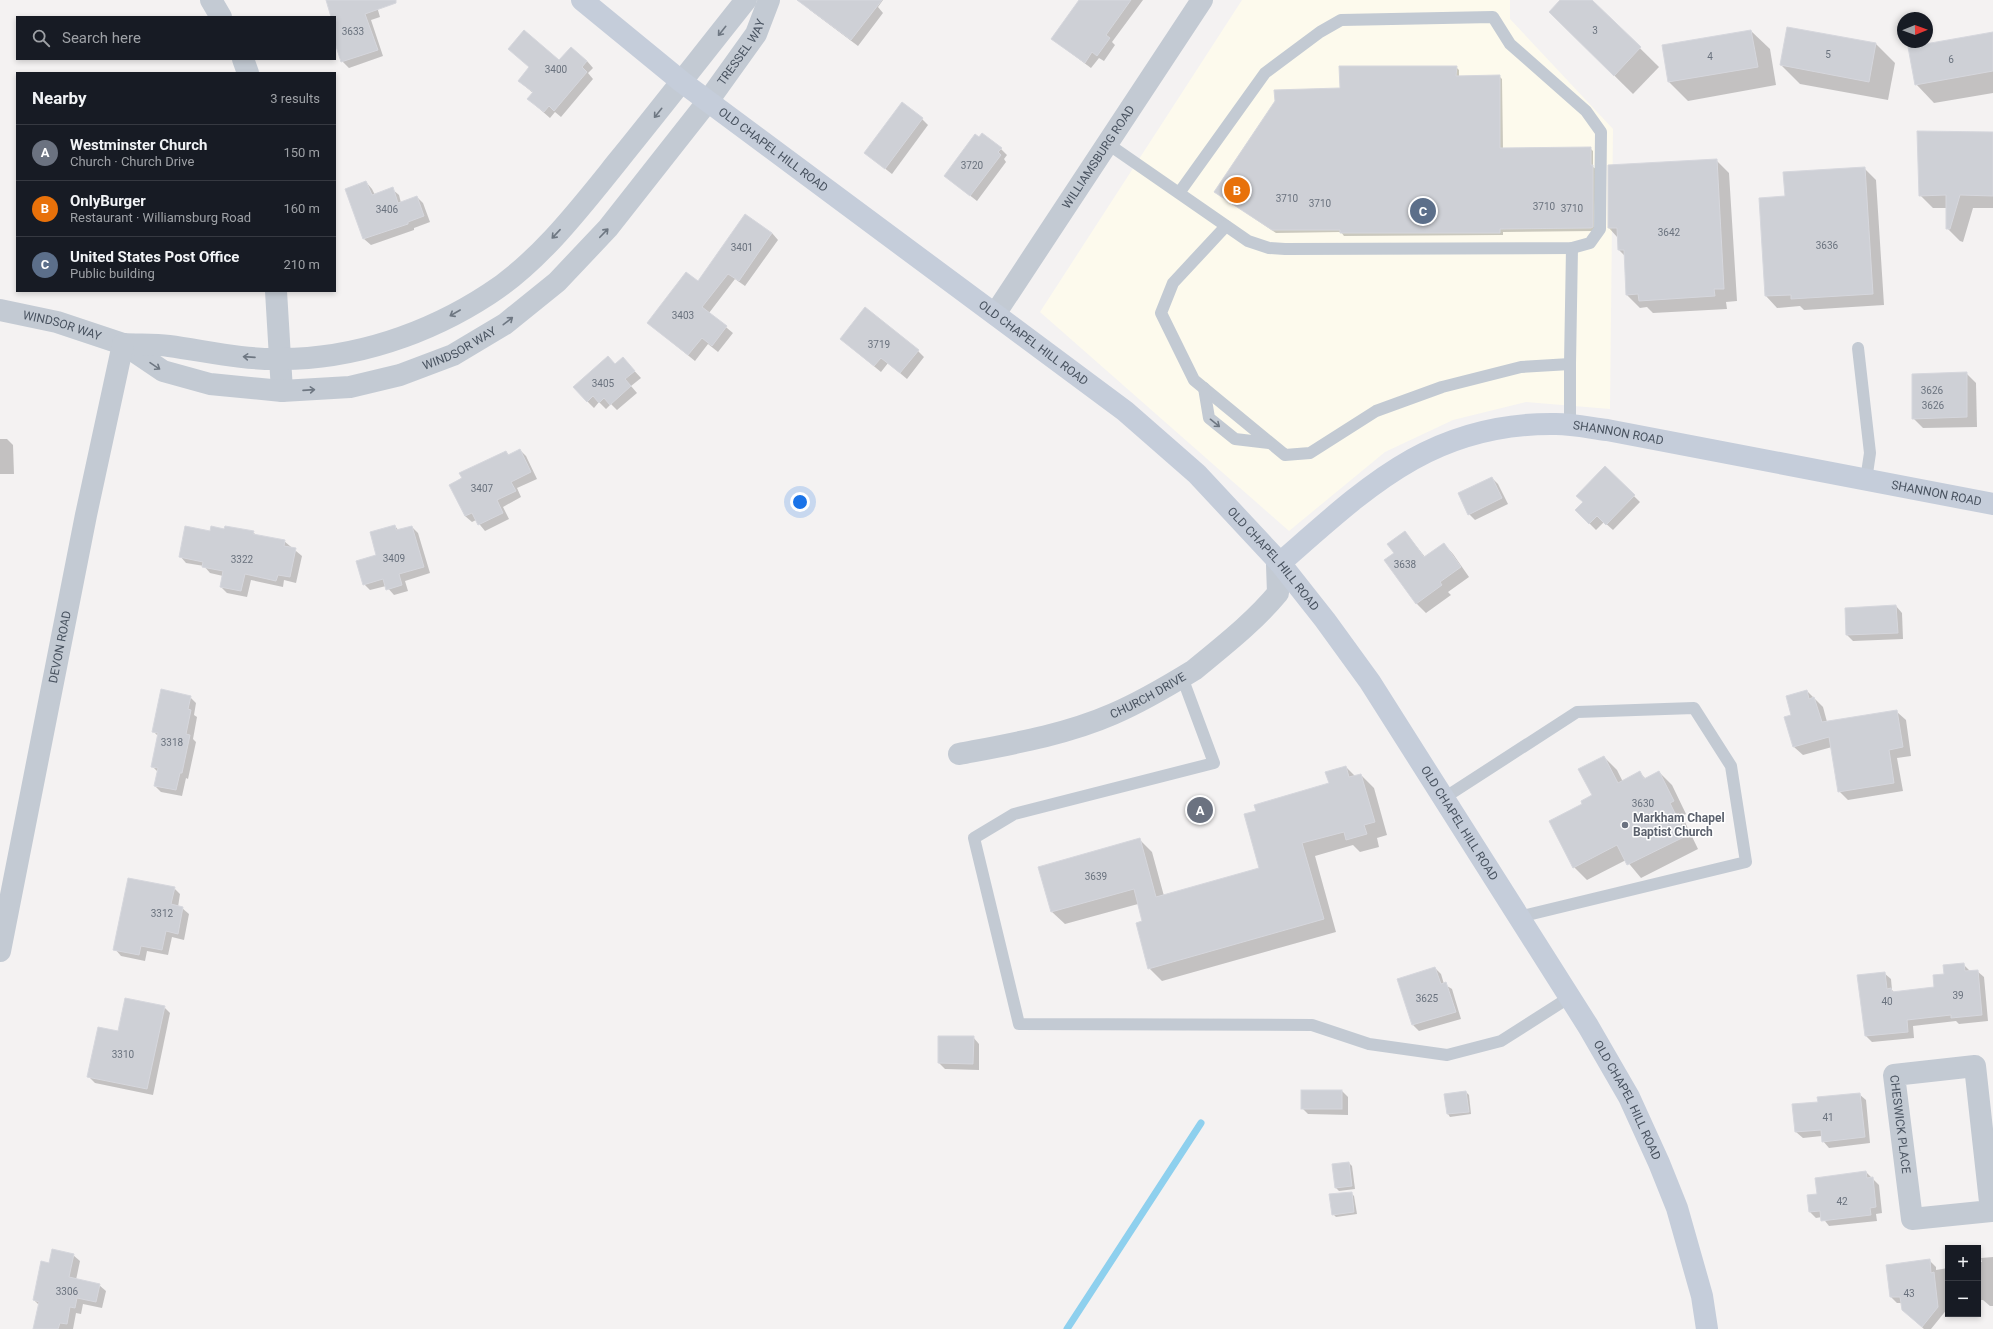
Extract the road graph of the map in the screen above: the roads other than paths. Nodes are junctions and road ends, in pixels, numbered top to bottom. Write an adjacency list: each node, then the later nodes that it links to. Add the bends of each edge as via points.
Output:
1 (211, 0): 6 (street)
2 (582, 0): 9 (street, OLD CHAPEL HILL ROAD)
3 (746, 0): 9 (street, TRESSEL WAY, one-way to 9)
4 (769, 0): 10 (street, TRESSEL WAY, via 756,34)
5 (1202, 0): 11 (street, WILLIAMSBURG ROAD)
6 (220, 16)
7 (243, 60): 8 (street)
8 (248, 72)
9 (682, 82): 10 (street, OLD CHAPEL HILL ROAD); 20 (street, WINDSOR WAY, one-way to 20, via 582,207 535,256 490,294 440,322 389,342 345,353)
10 (708, 101): 17 (street, OLD CHAPEL HILL ROAD); 23 (street, WINDSOR WAY, one-way to 10, via 350,387 400,375 453,355 505,324 557,282 608,228)
11 (1108, 144): 12 (lane); 17 (street, WILLIAMSBURG ROAD)
12 (1179, 193): 13 (lane); 14 (lane, via 1264,73 1320,32 1341,20 1493,17 1510,44 1586,111 1601,132 1600,229 1590,243)
13 (1226, 226): 14 (lane, via 1256,245 1269,248); 22 (lane, via 1173,283 1161,313 1194,380)
14 (1572, 248): 21 (lane)
15 (276, 292): 20 (street)
16 (0, 310): 18 (street, WINDSOR WAY, via 57,322)
17 (995, 314): 28 (street, OLD CHAPEL HILL ROAD, via 1126,411 1197,474)
18 (123, 344): 20 (street, WINDSOR WAY, one-way to 18, via 216,354 168,346); 23 (street, WINDSOR WAY, one-way to 23, via 163,371 210,384); 33 (street, DEVON ROAD, via 86,515)
19 (1858, 348): 26 (lane, via 1870,453)
20 (281, 359): 23 (street)
21 (1570, 364): 24 (lane); 25 (lane, via 1521,367 1442,387 1376,411 1310,453 1285,455)
22 (1204, 388): 25 (lane); 25 (lane, one-way to 25, via 1209,418 1235,439)
23 (282, 391)
24 (1570, 425): 26 (street, SHANNON ROAD); 28 (street, SHANNON ROAD, via 1516,426 1478,433 1426,451 1392,470 1361,492)
25 (1270, 443)
26 (1866, 480): 27 (street, SHANNON ROAD)
27 (1993, 504)
28 (1280, 563): 29 (street, CHURCH DRIVE, via 1277,565 1278,593 1273,600 1258,617); 31 (street, OLD CHAPEL HILL ROAD, via 1370,682)
29 (1182, 677): 30 (street, CHURCH DRIVE, via 1113,714 1080,726 1021,742); 34 (lane, via 1214,763 1014,814 974,838 1019,1024 1312,1025 1369,1044 1447,1055 1501,1041)
30 (959, 754)
31 (1444, 798): 32 (street, OLD CHAPEL HILL ROAD); 32 (lane, via 1577,712 1694,708 1731,766 1746,862)
32 (1519, 917): 34 (street, OLD CHAPEL HILL ROAD)
33 (0, 950)
34 (1570, 997): 37 (street, OLD CHAPEL HILL ROAD, via 1629,1097 1659,1163 1677,1208 1702,1296)
35 (1989, 1156): 36 (street, CHESWICK PLACE); 36 (street, CHESWICK PLACE, via 1975,1066 1894,1075 1912,1219)
36 (1992, 1211)
37 (1707, 1329)

